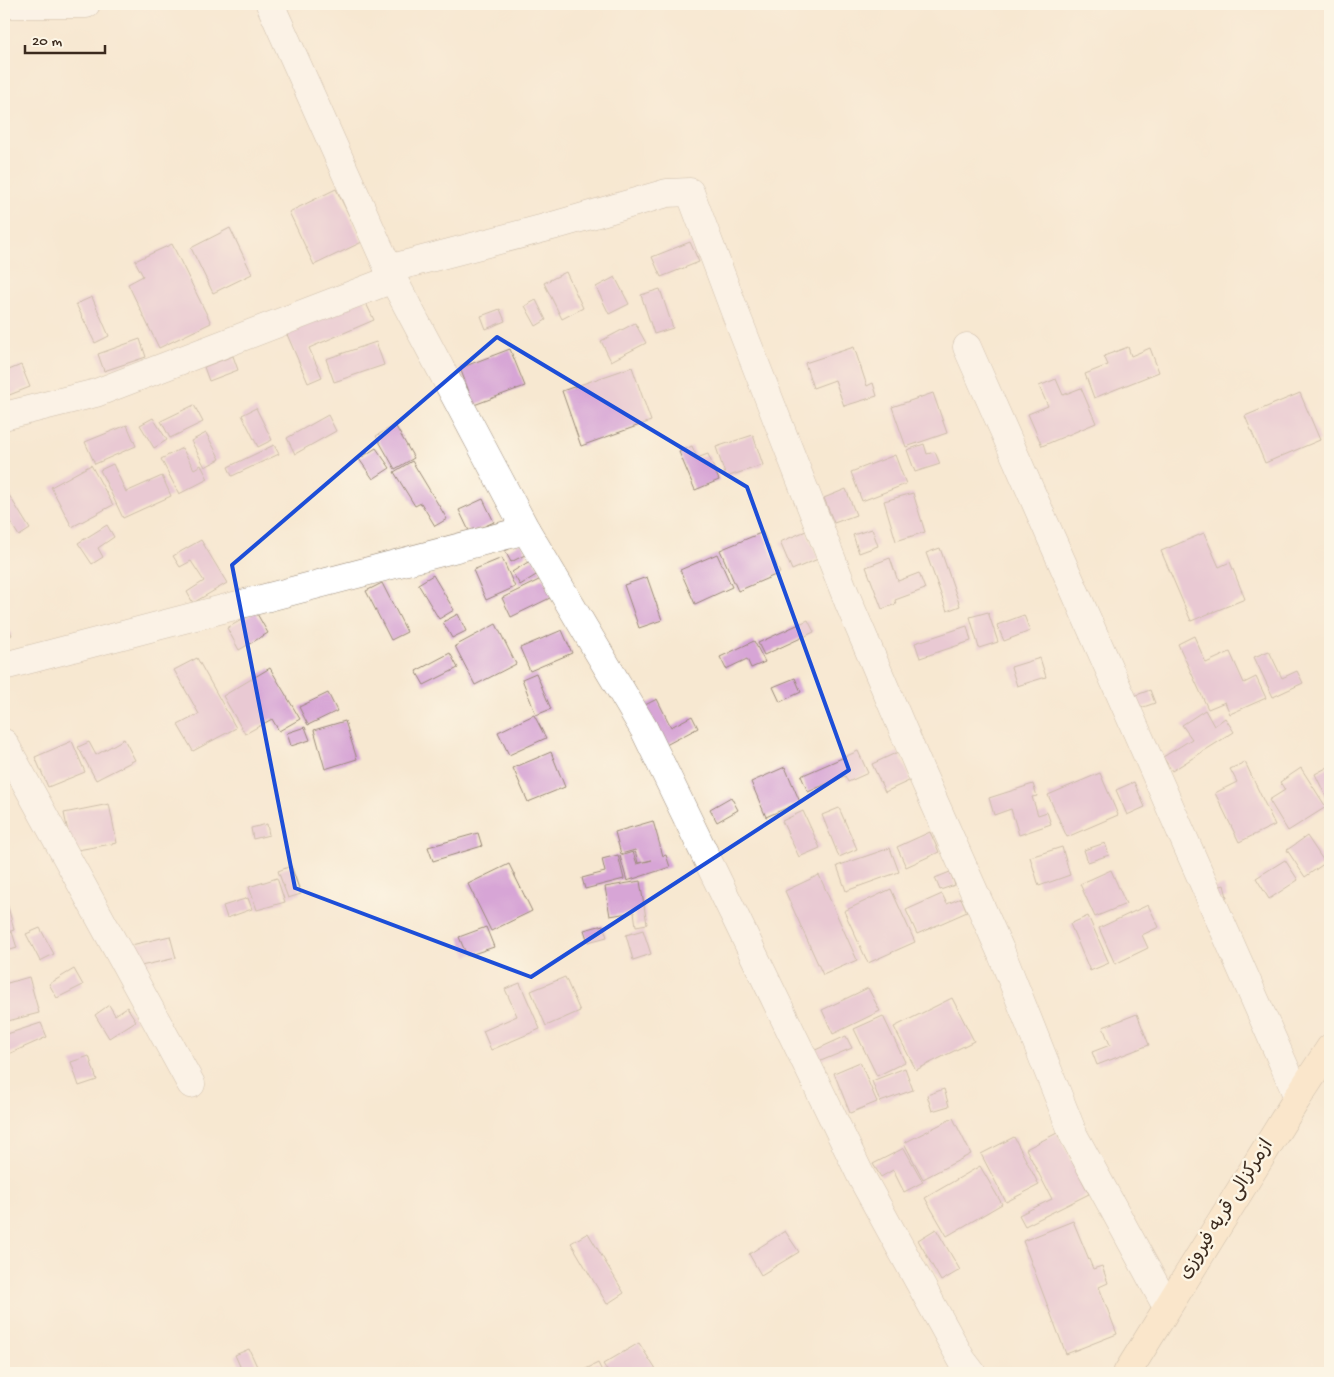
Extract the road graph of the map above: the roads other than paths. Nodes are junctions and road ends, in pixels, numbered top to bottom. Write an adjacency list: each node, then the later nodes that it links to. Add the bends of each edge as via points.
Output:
1 (4, 4): 2 (street)
2 (86, 4)
3 (270, 4): 4 (street)
4 (391, 274): 6 (street, via 96,392); 7 (street); 13 (street, via 667,193 690,192 848,601 1001,952 1074,1136)
5 (968, 347): 12 (street)
6 (4, 416)
7 (526, 530): 8 (street); 14 (street, via 644,729 862,1178)
8 (4, 666)
9 (4, 743): 11 (street)
10 (1330, 1048): 12 (main road, ازمرکزالی قریه فیروزی)
11 (191, 1084)
12 (1298, 1097): 13 (main road, ازمرکزالی قریه فیروزی)
13 (1167, 1307): 15 (main road, ازمرکزالی قریه فیروزی)
14 (972, 1373)
15 (1127, 1373)

